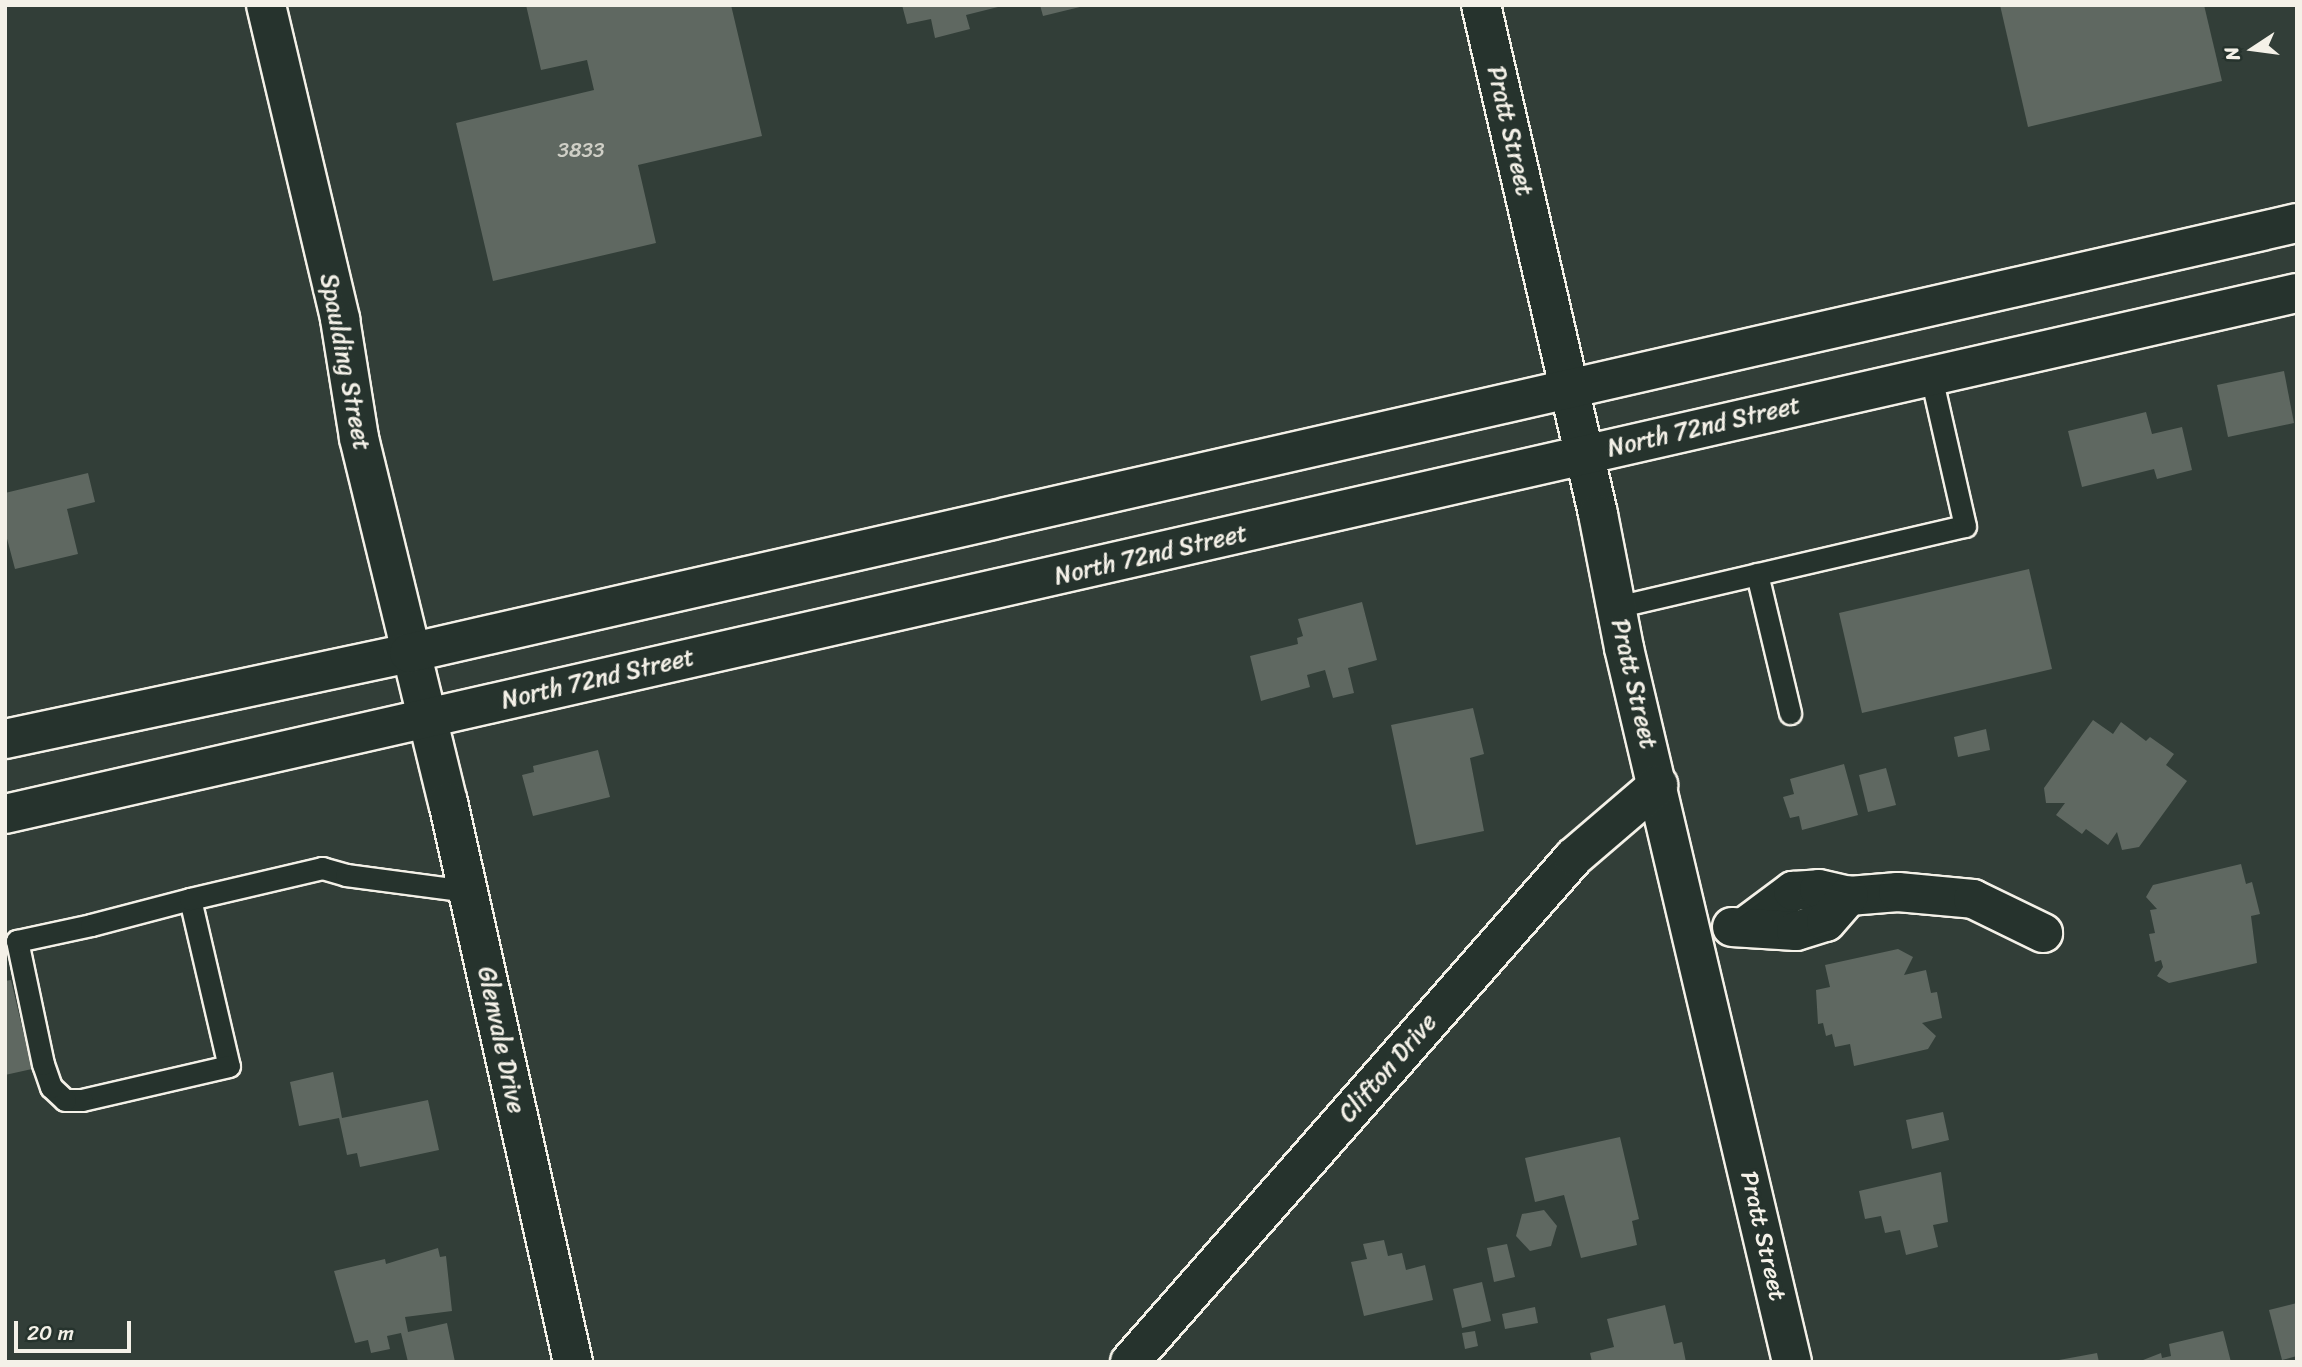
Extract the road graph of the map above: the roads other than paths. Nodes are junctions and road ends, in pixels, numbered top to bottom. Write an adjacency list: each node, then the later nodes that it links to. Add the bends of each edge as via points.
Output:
1 (266, 5): 10 (main road, Spaulding Street, via 340,319 359,438)
2 (1481, 5): 6 (main road, Pratt Street)
3 (2297, 223): 6 (main road)
4 (2297, 293): 5 (main road, North 72nd Street)
5 (1931, 376): 7 (main road, North 72nd Street); 8 (lane, via 1965,526)
6 (1570, 391): 7 (main road, Pratt Street); 10 (main road)
7 (1585, 455): 9 (main road, Pratt Street); 12 (main road, North 72nd Street)
8 (1758, 574): 9 (lane); 11 (lane)
9 (1616, 607): 14 (main road, Pratt Street)
10 (409, 653): 12 (main road, Spaulding Street); 13 (main road)
11 (1790, 713)
12 (425, 718): 15 (main road, North 72nd Street); 16 (main road, Glenvale Drive)
13 (5, 739)
14 (1658, 785): 18 (main road, Pratt Street); 21 (main road, Clifton Drive, via 1574,857)
15 (5, 814)
16 (468, 891): 17 (lane, via 346,876 322,868); 20 (main road, Glenvale Drive)
17 (190, 899): 17 (lane, via 229,1066 65,1100 51,1087 43,1064 17,942)
18 (1692, 932): 19 (main road, via 1746,926 1796,931 1826,922 1849,896 1898,892 1973,899); 22 (main road, Pratt Street)
19 (2043, 933)
20 (572, 1362)
21 (1130, 1362)
22 (1792, 1362)

